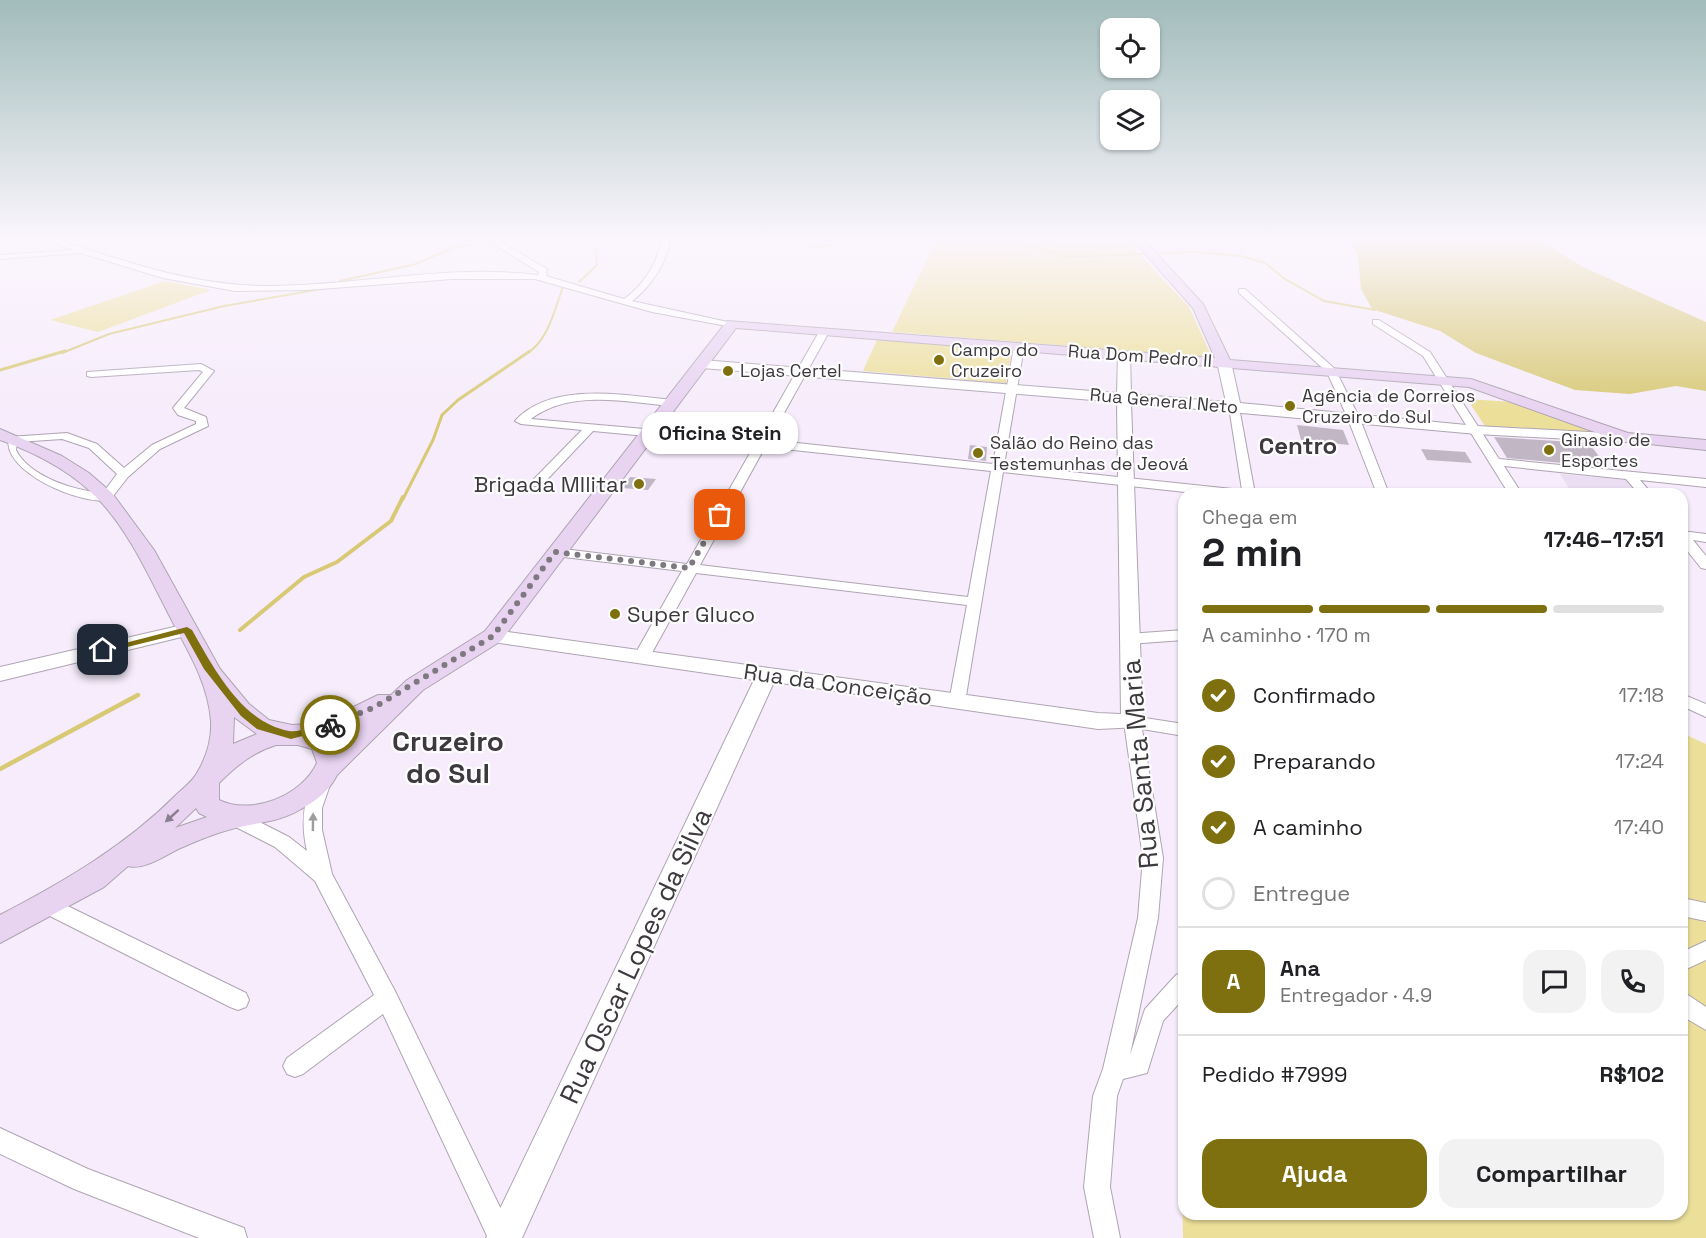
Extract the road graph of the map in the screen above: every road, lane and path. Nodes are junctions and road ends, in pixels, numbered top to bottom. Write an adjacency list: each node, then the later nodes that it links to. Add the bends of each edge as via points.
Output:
1 (609, 297): 5 (street, Rua Dom Pedro II)
2 (635, 297): 5 (street)
3 (1189, 297): 11 (main road, via 1202,311)
4 (1248, 297): 14 (street)
5 (627, 302): 7 (street, Rua Dom Pedro II, via 684,319)
6 (1376, 322): 16 (street, via 1427,354)
7 (732, 324): 8 (main road, Rua Dom Pedro II); 12 (main road)
8 (824, 332): 9 (main road, Rua Dom Pedro II); 13 (street)
9 (1019, 347): 10 (main road, Rua Dom Pedro II); 17 (street)
10 (1124, 355): 11 (main road, Rua Dom Pedro II); 18 (street, Rua Santa Maria)
11 (1224, 362): 14 (main road, Rua Dom Pedro II); 20 (street)
12 (702, 364): 13 (street, Rua General Neto); 19 (main road)
13 (800, 372): 17 (street, Rua General Neto); 27 (street)
14 (1331, 372): 16 (main road, Rua Dom Pedro II); 21 (street)
15 (90, 374): 31 (street, via 201,367 209,371 178,408 202,419 202,426 156,447)
16 (1443, 381): 23 (street); 26 (main road, Rua Dom Pedro II, via 1481,386)
17 (1012, 388): 18 (street, Rua General Neto); 30 (street)
18 (1122, 398): 20 (street, Rua General Neto); 33 (street, Rua Santa Maria)
19 (672, 403): 22 (street, via 594,396 545,407 521,421); 24 (main road)
20 (1234, 407): 21 (street, Rua General Neto); 37 (street)
21 (1354, 419): 23 (street, Rua General Neto); 38 (street)
22 (590, 428): 24 (street); 34 (street)
23 (1477, 430): 26 (street, Rua General Neto); 29 (street)
24 (649, 433): 27 (street); 45 (main road)
25 (7, 436): 31 (street, via 63,435 78,439 100,450); 41 (main road, via 64,465)
26 (1626, 438): 28 (main road, Rua Dom Pedro II)
27 (761, 443): 30 (street); 47 (street)
28 (1706, 445)
29 (1497, 462): 32 (street); 39 (street)
30 (998, 469): 33 (street); 48 (street)
31 (124, 474): 41 (street)
32 (1630, 476): 35 (street); 40 (street)
33 (1124, 481): 36 (street); 52 (street, Rua Santa Maria)
34 (537, 483)
35 (1706, 483)
36 (1189, 488)
37 (1248, 488)
38 (1381, 488)
39 (1512, 488)
40 (1641, 488)
41 (106, 497): 49 (main road, via 130,530)
42 (1688, 536): 43 (street)
43 (1706, 538)
44 (1688, 543): 46 (street)
45 (555, 552): 47 (street); 51 (main road)
46 (1706, 565)
47 (689, 568): 48 (street); 53 (street)
48 (975, 602): 58 (street)
49 (187, 630): 54 (main road); 55 (street)
50 (1178, 635): 52 (street)
51 (493, 636): 53 (street, Rua da Conceição); 57 (main road)
52 (1128, 639): 61 (street, Rua Santa Maria)
53 (642, 656): 56 (street, Rua da Conceição)
54 (208, 667): 63 (main road, via 245,714 261,726); 65 (main road, via 223,724)
55 (0, 674)
56 (767, 674): 58 (street, Rua da Conceição); 84 (street, Rua Oscar Lopes da Silva)
57 (416, 685): 63 (main road, via 350,719); 64 (main road)
58 (957, 702): 61 (street, Rua da Conceição)
59 (1688, 703): 60 (street)
60 (1706, 711)
61 (1132, 722): 62 (street, Rua da Conceição); 81 (street, Rua Santa Maria, via 1153,858 1149,918)
62 (1178, 729)
63 (291, 735): 64 (main road, via 311,738 325,748 329,762); 65 (main road, via 248,747)
64 (326, 770): 66 (main road, via 310,791 282,808); 67 (street, one-way to 64, via 312,830 313,808)
65 (212, 773): 66 (main road, via 204,791 208,806 223,816); 68 (main road, one-way to 68, via 162,824)
66 (235, 818): 67 (street, via 282,842); 68 (main road, via 155,847)
67 (322, 875): 76 (street)
68 (82, 885): 69 (main road)
69 (47, 905): 72 (main road); 77 (street)
70 (1688, 908): 71 (street)
71 (1706, 912)
72 (0, 930)
73 (1706, 950): 74 (street)
74 (1688, 959)
75 (1178, 989): 81 (street, via 1153,1016 1139,1065)
76 (387, 998): 80 (street); 84 (street)
77 (238, 1000)
78 (1688, 1008): 79 (street)
79 (1706, 1019)
80 (295, 1066)
81 (1115, 1070): 85 (street, Rua Santa Maria, via 1106,1096 1097,1187)
82 (0, 1141): 83 (street, via 83,1180)
83 (234, 1238)
84 (503, 1238)
85 (1107, 1238)

